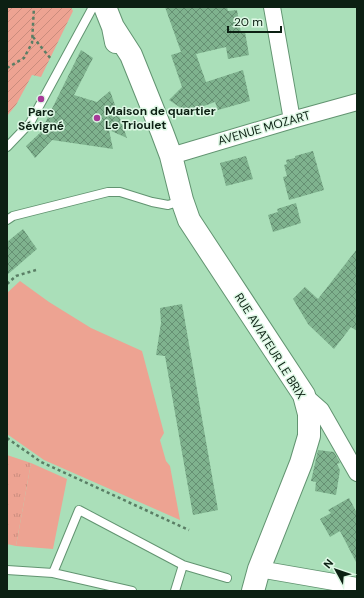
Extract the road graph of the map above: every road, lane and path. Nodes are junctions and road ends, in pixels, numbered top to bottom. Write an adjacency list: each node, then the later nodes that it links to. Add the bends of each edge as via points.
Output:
1 (34, 7): 6 (path)
2 (93, 7): 8 (lane)
3 (105, 7): 5 (main road, RUE AVIATEUR LE BRIX)
4 (272, 7): 10 (street)
5 (113, 27): 12 (main road, RUE AVIATEUR LE BRIX, via 131,55); 13 (main road, RUE AVIATEUR LE BRIX, via 119,58 162,166)
6 (33, 36): 7 (path, via 32,44 24,58); 8 (path)
7 (7, 68)
8 (59, 69): 11 (lane, via 30,123)
9 (357, 102): 10 (street, AVENUE MOZART)
10 (292, 120): 12 (street, AVENUE MOZART)
11 (7, 147)
12 (171, 156): 13 (main road, RUE AVIATEUR LE BRIX)
13 (182, 200): 14 (lane, via 168,206 120,192 108,192 13,216); 17 (main road, RUE AVIATEUR LE BRIX, via 189,220)
14 (7, 220)
15 (36, 270): 16 (path, via 16,276)
16 (7, 284)
17 (304, 395): 19 (street, via 321,410); 22 (main road, RUE AVIATEUR LE BRIX, via 309,414 309,436 301,463)
18 (7, 438): 20 (path, via 41,462)
19 (357, 473)
20 (189, 530)
21 (183, 565): 24 (lane, via 79,510); 25 (lane); 28 (lane)
22 (258, 569): 26 (street); 29 (main road, RUE AVIATEUR LE BRIX)
23 (7, 570): 24 (lane)
24 (53, 573): 27 (lane)
25 (227, 578)
26 (357, 586)
27 (132, 591)
28 (175, 591)
29 (253, 591)

